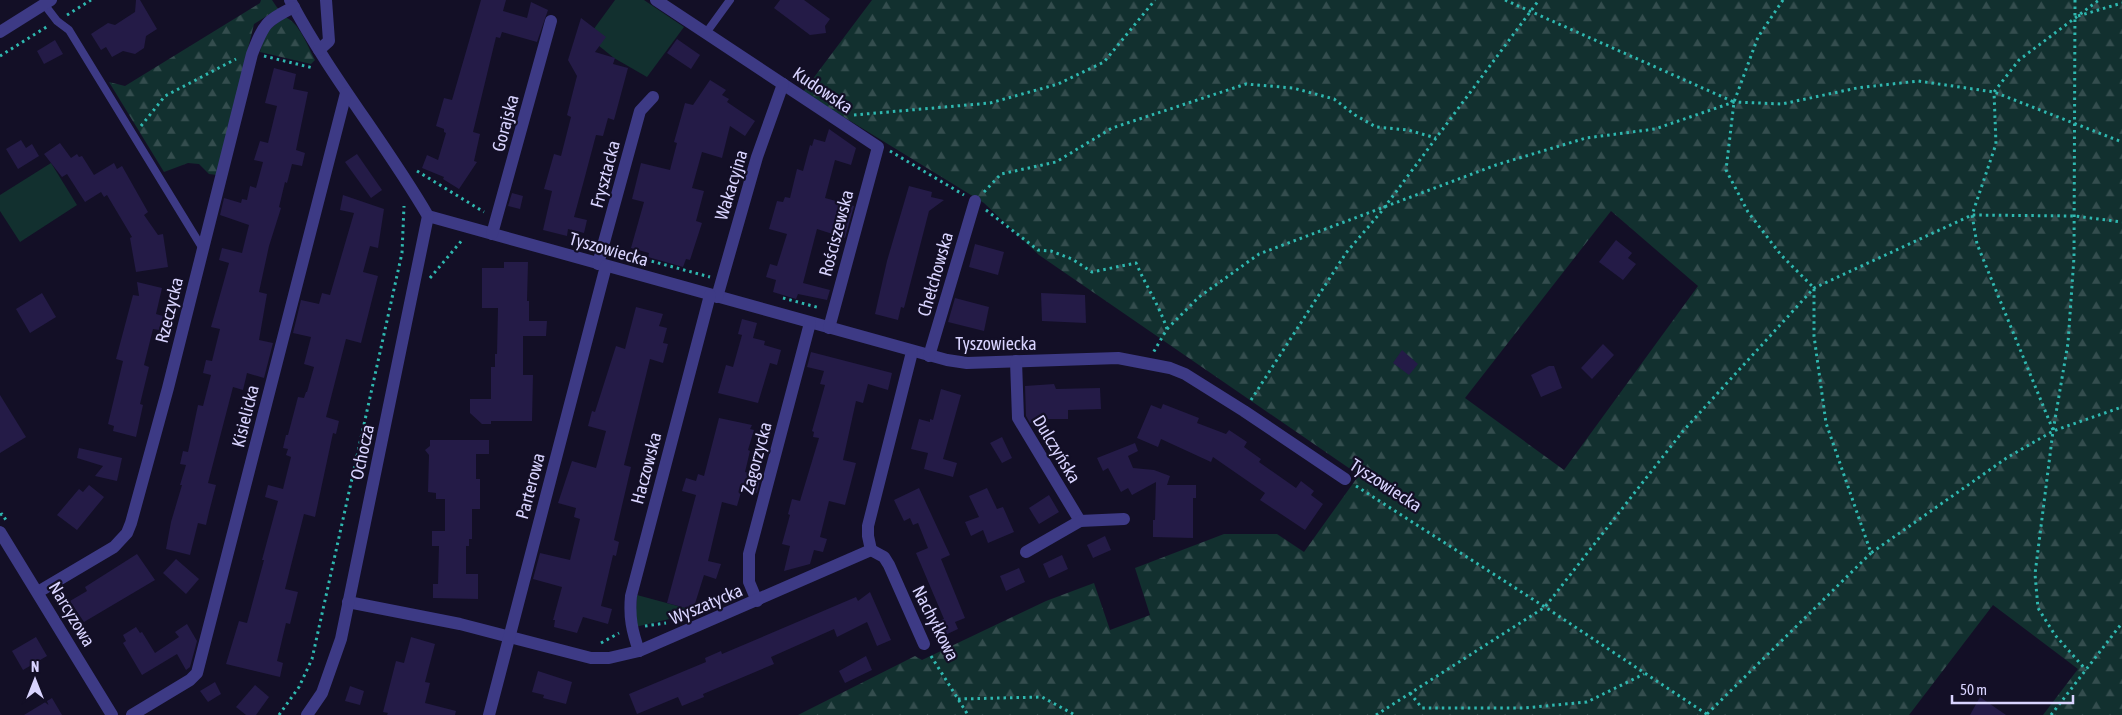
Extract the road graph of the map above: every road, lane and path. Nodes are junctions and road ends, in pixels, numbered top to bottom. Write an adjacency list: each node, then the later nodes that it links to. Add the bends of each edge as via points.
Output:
1 (91, 0): 17 (path)
2 (326, 0): 20 (street, via 329,41)
3 (656, 0): 19 (street, Kudowska)
4 (730, 0): 19 (lane)
5 (1155, 0): 29 (path, via 1104,62 1058,84 990,103)
6 (1505, 0): 14 (path)
7 (1538, 0): 14 (path)
8 (1783, 0): 28 (path, via 1758,37)
9 (2076, 0): 15 (path)
10 (2099, 0): 15 (path)
11 (48, 2): 17 (lane); 18 (street)
12 (292, 3): 20 (street); 21 (street, Rzeczycka, via 269,20)
13 (2122, 3): 15 (path)
14 (1531, 10): 28 (path); 32 (path)
15 (2075, 17): 25 (path, via 2019,60); 30 (path)
16 (551, 21): 42 (street, Gorajska)
17 (57, 22): 22 (path); 31 (lane, via 69,30)
18 (0, 32)
19 (706, 33): 24 (street, Kudowska)
20 (319, 50): 26 (street)
21 (252, 54): 23 (path, via 306,65); 31 (path, via 230,61 165,96); 47 (street, Rzeczycka)
22 (0, 56)
23 (319, 73)
24 (783, 84): 29 (street, Kudowska); 49 (street, Wakacyjna, via 757,157)
25 (1994, 92): 28 (path, via 1918,81 1857,88 1782,104); 30 (path); 39 (path, via 1996,144)
26 (346, 93): 40 (street, via 400,168); 89 (street, Kisielicka, via 197,673)
27 (653, 96): 46 (street, Frysztacka, via 640,111)
28 (1734, 102): 38 (path, via 1655,129 1586,138 1505,162); 51 (path, via 1726,170 1748,212 1781,255)
29 (831, 116): 34 (street, Kudowska)
30 (2075, 123): 33 (path); 41 (path)
31 (134, 134): 47 (lane)
32 (1436, 138): 37 (path, via 1408,130 1376,127 1334,99 1293,88 1246,84 1112,128 1056,162 1001,174); 38 (path)
33 (2122, 142)
34 (878, 147): 37 (path, via 895,153); 54 (street, Rościszewska)
35 (413, 167): 42 (path)
36 (405, 199): 90 (path, via 402,253 312,659 299,687)
37 (974, 201): 57 (path, via 1038,250 1072,258 1092,272 1136,263 1158,303); 59 (street, Chełchowska)
38 (1385, 206): 57 (path, via 1259,254 1199,297); 63 (path, via 1346,253)
39 (1972, 215): 41 (path); 51 (path); 64 (path, via 1977,244)
40 (428, 216): 44 (street, Tyszowiecka); 74 (street, Ochocza)
41 (2075, 216): 43 (path); 64 (path, via 2068,343)
42 (496, 219): 45 (street, Gorajska)
43 (2122, 222)
44 (471, 229): 45 (street, Tyszowiecka); 50 (path)
45 (492, 234): 48 (street, Tyszowiecka)
46 (602, 248): 48 (street, Frysztacka); 49 (path)
47 (203, 249): 72 (street, Rzeczycka, via 127,534 114,547)
48 (602, 265): 53 (street, Tyszowiecka); 79 (street, Parterowa)
49 (722, 279): 53 (street, Wakacyjna)
50 (429, 280)
51 (1814, 288): 71 (path, via 1814,336 1826,423); 75 (path, via 1683,431)
52 (773, 295): 54 (path)
53 (713, 296): 55 (street, Tyszowiecka); 78 (street, Haczowska, via 631,596)
54 (833, 314): 56 (street, Rościszewska)
55 (810, 323): 56 (street, Tyszowiecka); 73 (street, Zagorzycka, via 749,554 749,582)
56 (829, 328): 58 (street, Tyszowiecka)
57 (1167, 329): 61 (path)
58 (912, 352): 59 (street, Tyszowiecka); 69 (street, via 868,526)
59 (929, 356): 60 (street, Tyszowiecka, via 967,362)
60 (1016, 361): 61 (street, Tyszowiecka, via 1118,358); 67 (street, Dulczyńska, via 1018,418)
61 (1148, 362): 63 (street, Tyszowiecka, via 1186,374)
62 (2122, 407): 64 (path)
63 (1244, 411): 65 (street, Tyszowiecka)
64 (2053, 431): 71 (path, via 2008,457); 83 (path, via 2035,574 2038,608 2054,635)
65 (1345, 479): 75 (path, Tyszowiecka)
66 (1124, 519): 67 (street)
67 (1080, 521): 70 (street)
68 (0, 532): 72 (street, Narcyzowa)
69 (871, 550): 73 (street, Wyszatycka); 81 (street, Nachyłkowa, via 889,565)
70 (1026, 552)
71 (1871, 553): 97 (path)
72 (38, 592): 88 (street, Narcyzowa)
73 (757, 601): 82 (street, Wyszatycka)
74 (348, 602): 79 (street, Wyszatycka); 85 (street, Ochocza, via 341,639)
75 (1545, 607): 84 (path, Tyszowiecka); 86 (path)
76 (674, 622): 78 (path)
77 (2122, 624): 83 (path)
78 (632, 629): 80 (path); 82 (street, Haczowska)
79 (508, 636): 82 (street, Wyszatycka, via 591,658 609,658); 93 (street, Parterowa)
80 (595, 644)
81 (924, 644): 87 (path, Nachyłkowa)
82 (639, 651)
83 (2086, 670): 98 (path)
84 (1645, 673): 86 (path, via 1587,702 1524,708 1422,708); 97 (path, Tyszowiecka)
85 (322, 693): 91 (street, Ochocza); 92 (street, Ochocza)
86 (1410, 693): 96 (path)
87 (958, 699): 94 (path, Nachyłkowa); 95 (path, via 1042,697)
88 (112, 715)
89 (132, 715)
90 (279, 715)
91 (307, 715)
92 (319, 715)
93 (489, 715)
94 (968, 715)
95 (1075, 715)
96 (1376, 715)
97 (1707, 715)
98 (2051, 715)

